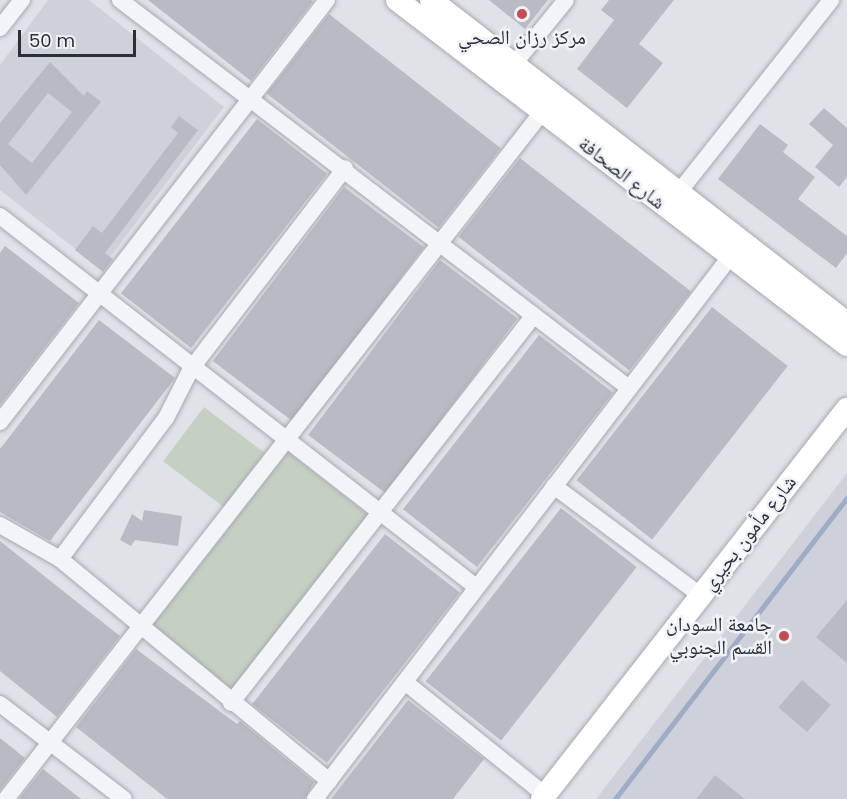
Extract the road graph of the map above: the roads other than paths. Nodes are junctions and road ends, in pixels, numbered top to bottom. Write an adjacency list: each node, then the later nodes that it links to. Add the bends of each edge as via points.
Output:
1 (22, 0): 8 (street)
2 (120, 0): 10 (street)
3 (327, 0): 10 (street)
4 (397, 0): 11 (main road, شارع الصحافة)
5 (431, 0): 9 (main road, شارع الصحافة)
6 (566, 0): 9 (street)
7 (831, 0): 13 (street)
8 (0, 28)
9 (514, 64): 13 (main road, شارع الصحافة)
10 (252, 98): 12 (street); 17 (street)
11 (543, 111): 15 (street); 16 (main road, شارع الصحافة)
12 (345, 168): 15 (street); 21 (street)
13 (678, 192): 19 (main road, شارع الصحافة)
14 (1, 219): 17 (street)
15 (440, 241): 18 (street); 25 (street)
16 (730, 257): 20 (main road, شارع الصحافة); 22 (street)
17 (98, 294): 21 (street); 24 (street)
18 (534, 315): 22 (street); 27 (street)
19 (847, 323)
20 (847, 345)
21 (191, 369): 25 (street); 29 (street, via 166,418)
22 (629, 388): 26 (street)
23 (847, 409): 31 (main road, شارع مأمون بحيري)
24 (0, 422)
25 (285, 442): 27 (street); 32 (street)
26 (554, 486): 30 (street); 31 (street)
27 (381, 512): 30 (street); 34 (street)
28 (0, 525): 29 (street)
29 (60, 559): 32 (street)
30 (476, 586): 33 (street)
31 (700, 595): 38 (main road, شارع مأمون بحيري)
32 (140, 625): 34 (street); 36 (street)
33 (405, 682): 37 (street); 38 (street)
34 (231, 703): 37 (street)
35 (0, 704): 36 (street)
36 (50, 743): 39 (street); 40 (street)
37 (329, 781): 41 (street)
38 (544, 797)
39 (6, 799)
40 (124, 799)
41 (315, 799)

